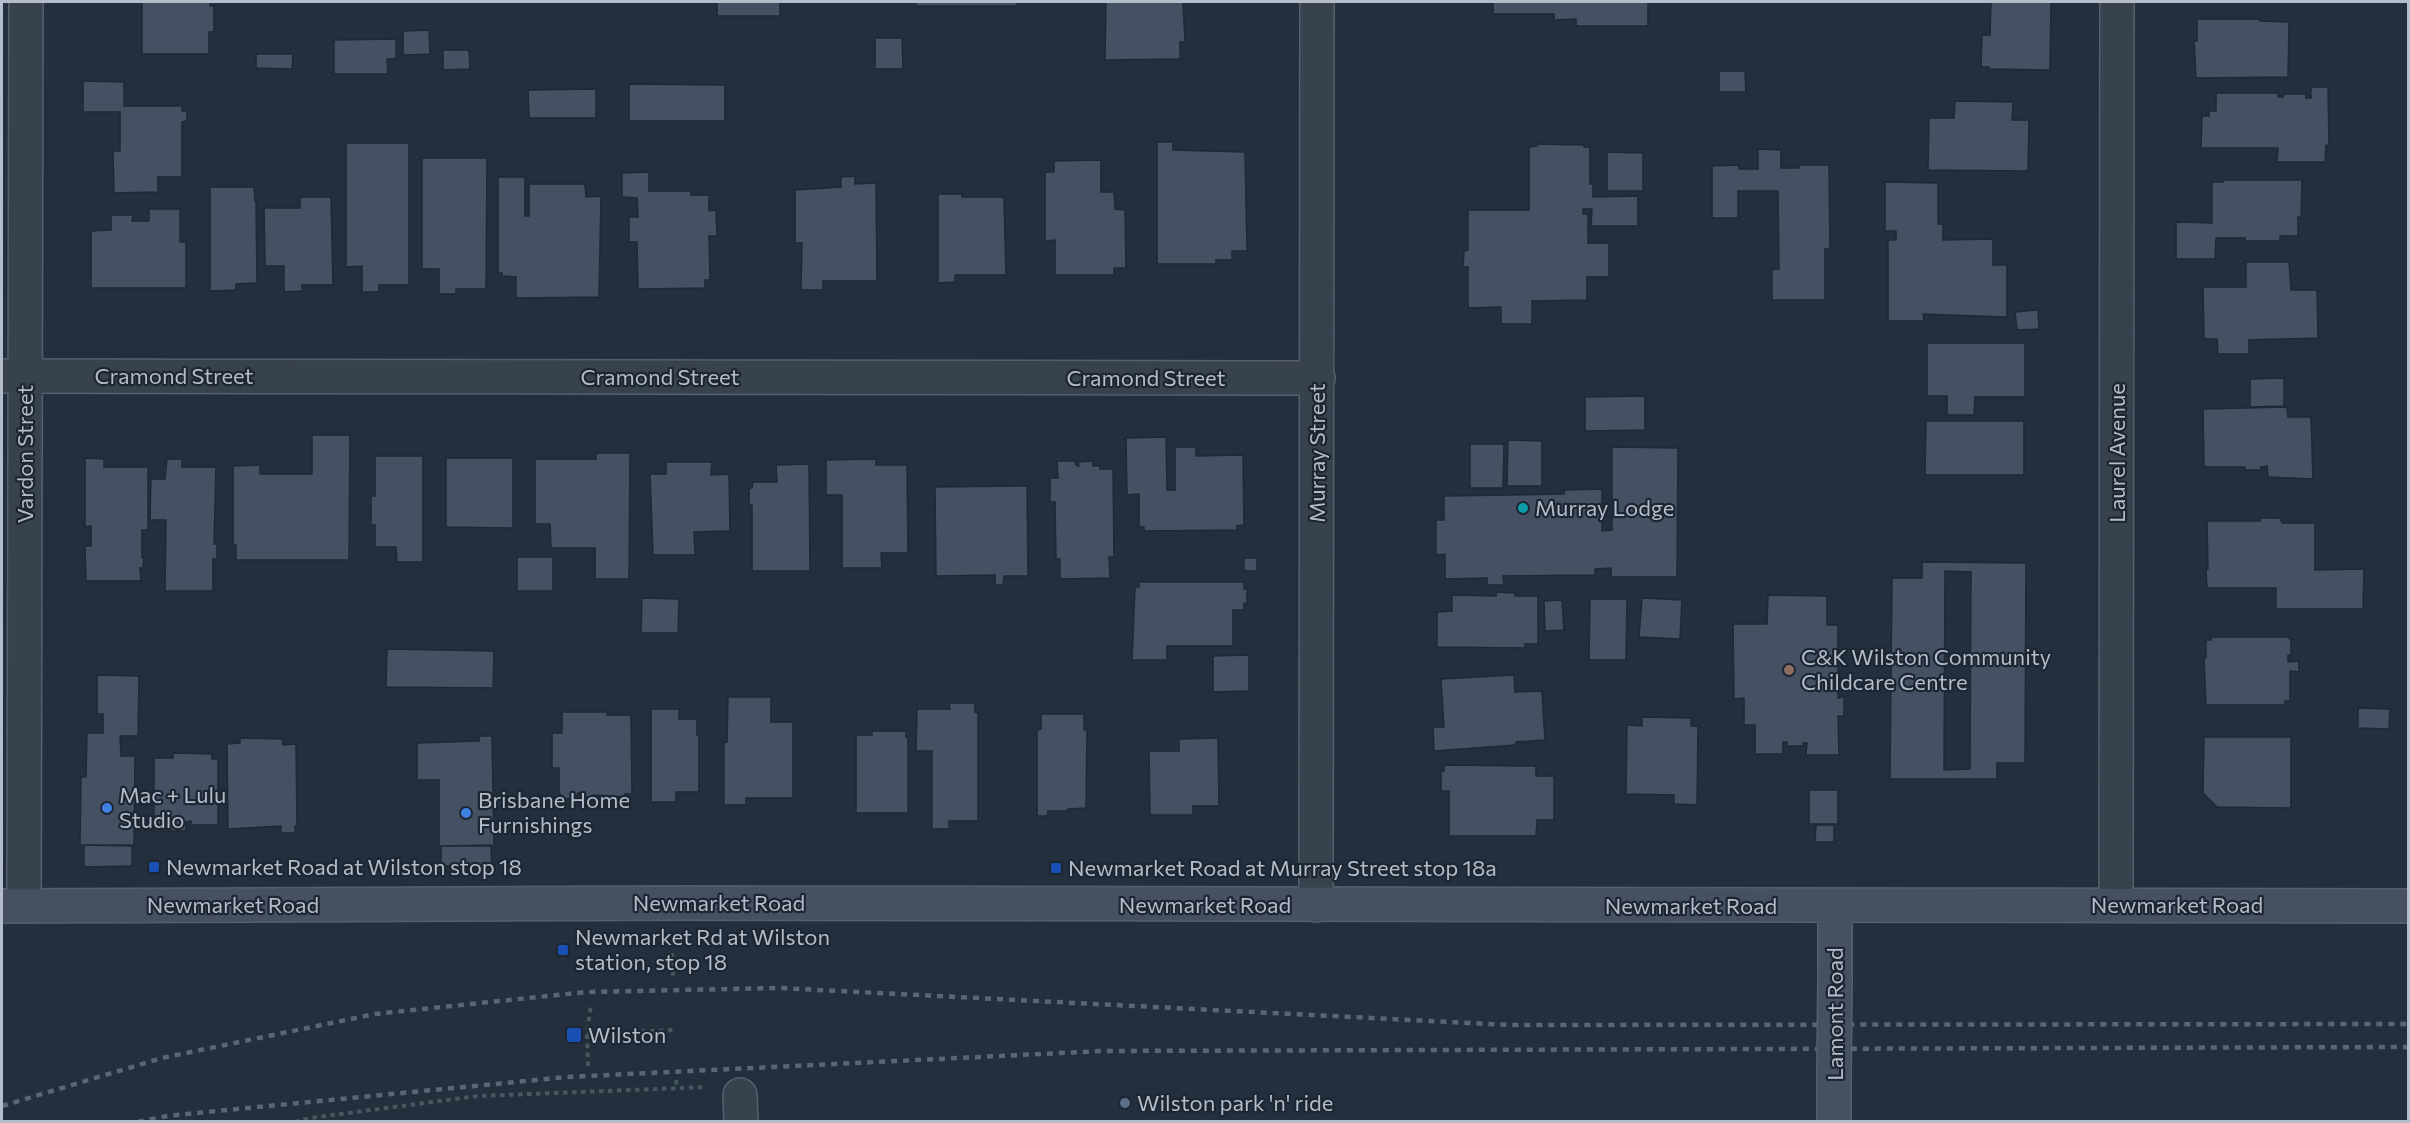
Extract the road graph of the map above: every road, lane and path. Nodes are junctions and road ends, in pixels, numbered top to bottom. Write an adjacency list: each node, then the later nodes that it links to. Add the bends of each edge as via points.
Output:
1 (26, 2): 4 (street, Vardon Street)
2 (1317, 2): 5 (street, Murray Street)
3 (2117, 2): 6 (street, Laurel Avenue)
4 (13, 376): 5 (street, Cramond Street); 8 (street, Vardon Street)
5 (1318, 378): 7 (street, Murray Street)
6 (2116, 904): 9 (main road, Newmarket Road); 10 (main road, Newmarket Road)
7 (1316, 905): 8 (main road, Newmarket Road); 9 (main road, Newmarket Road)
8 (13, 906)
9 (1835, 906): 19 (main road, Lamont Road, bridge)
10 (2409, 906)
11 (672, 953): 12 (path)
12 (673, 976)
13 (591, 1004): 15 (path)
14 (674, 1030): 15 (path)
15 (587, 1034): 16 (path)
16 (588, 1066)
17 (676, 1080): 18 (path, via 676,1088 478,1096)
18 (296, 1122)
19 (1834, 1122)

